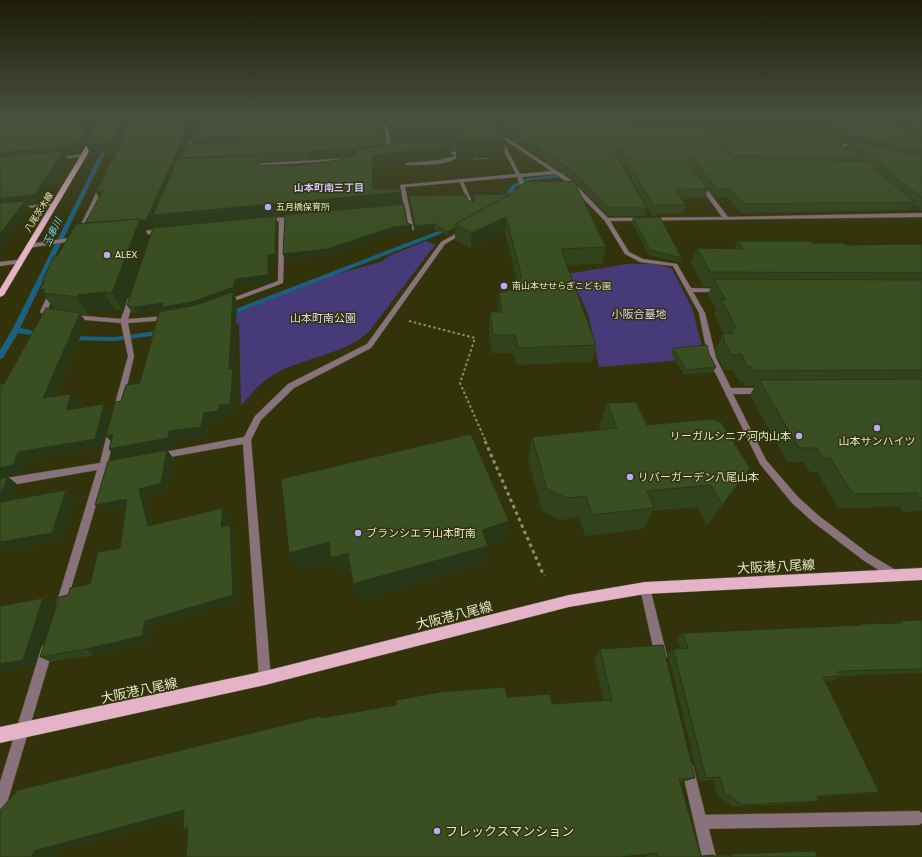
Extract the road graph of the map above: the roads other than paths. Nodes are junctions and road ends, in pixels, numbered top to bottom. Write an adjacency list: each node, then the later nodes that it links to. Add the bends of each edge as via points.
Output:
1 (63, 157): 7 (street)
2 (83, 157): 18 (main road, 八尾茨木線)
3 (184, 157): 8 (street)
4 (456, 157): 10 (street, via 445,161)
5 (509, 157): 13 (street)
6 (534, 157): 12 (street)
7 (53, 158)
8 (183, 161)
9 (355, 164): 11 (street, via 354,158 259,168)
10 (407, 164)
11 (242, 165)
12 (557, 172): 13 (street); 30 (street)
13 (519, 176): 15 (street); 17 (street, via 526,191)
14 (104, 181): 37 (street)
15 (461, 181): 19 (street); 20 (street, via 402,186)
16 (698, 181): 27 (street)
17 (520, 196)
18 (55, 204): 22 (street); 38 (main road, 八尾茨木線)
19 (471, 204)
20 (407, 207): 21 (street); 33 (street)
21 (391, 209)
22 (0, 210)
23 (914, 210): 25 (street)
24 (646, 212): 29 (street)
25 (921, 216): 27 (street)
26 (305, 217): 28 (street)
27 (726, 218): 29 (street)
28 (282, 219): 31 (street); 47 (street, via 281,282)
29 (650, 219): 30 (street)
30 (607, 220): 43 (street, via 627,253 642,261 675,265)
31 (259, 222)
32 (469, 228): 52 (street, via 444,243 369,346 292,386 258,418)
33 (412, 229)
34 (168, 230): 35 (street)
35 (130, 234)
36 (85, 238): 37 (street)
37 (77, 239): 38 (street); 39 (street)
38 (29, 246): 40 (main road, 八尾茨木線)
39 (74, 246)
40 (19, 262): 41 (street); 46 (main road, 八尾茨木線)
41 (0, 264)
42 (55, 285): 49 (street, via 43,312)
43 (691, 290): 44 (street); 50 (street, via 702,313 712,358)
44 (723, 290)
45 (134, 291): 49 (street)
46 (0, 295)
47 (218, 305)
48 (171, 317): 49 (street)
49 (124, 321): 55 (street, via 131,356)
50 (729, 391): 51 (street); 58 (street, via 763,462 795,500 866,557)
51 (767, 391)
52 (247, 440): 53 (street); 63 (street)
53 (149, 458)
54 (119, 463): 55 (street)
55 (103, 466): 56 (street); 60 (street)
56 (0, 483)
57 (922, 574): 58 (main road, 大阪港八尾線)
58 (895, 575): 59 (main road, 大阪港八尾線)
59 (645, 588): 62 (street); 63 (main road, 大阪港八尾線, via 569,602)
60 (58, 614)
61 (51, 637): 64 (street)
62 (664, 671)
63 (265, 678): 64 (main road, 大阪港八尾線)
64 (22, 731): 65 (main road, 大阪港八尾線); 67 (street)
65 (0, 735)
66 (686, 762): 69 (street)
67 (0, 803)
68 (919, 818): 69 (street)
69 (701, 822): 70 (street)
70 (709, 857)

